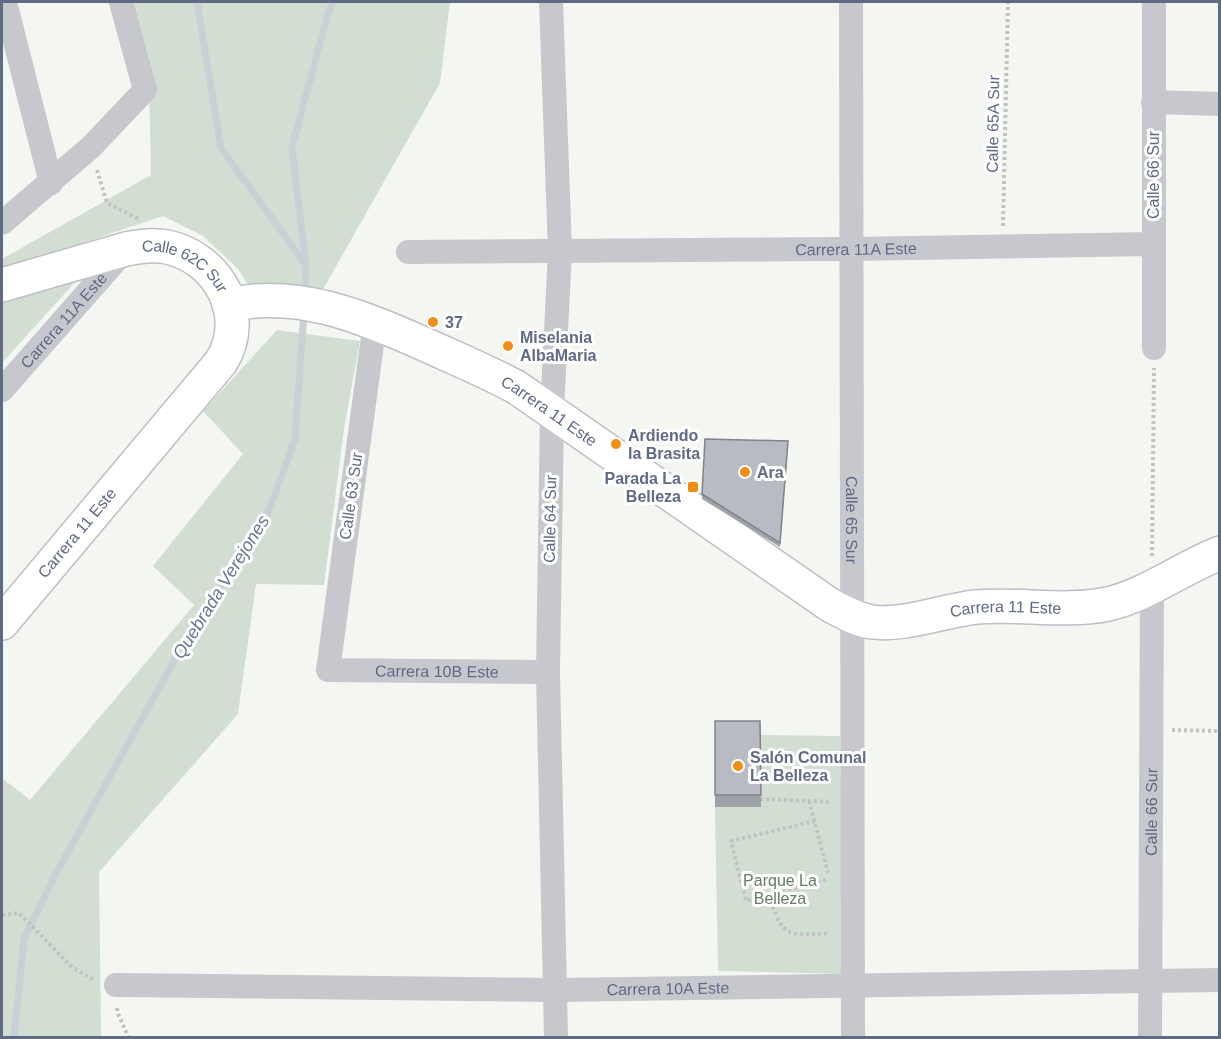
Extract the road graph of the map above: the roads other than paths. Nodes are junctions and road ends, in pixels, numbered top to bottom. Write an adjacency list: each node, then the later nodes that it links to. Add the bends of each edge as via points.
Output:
1 (5, 2): 8 (street)
2 (121, 2): 8 (street, via 145,90)
3 (551, 2): 13 (street, Calle 64 Sur)
4 (851, 2): 12 (street, Calle 65 Sur)
5 (1154, 2): 6 (street, Calle 66 Sur)
6 (1153, 102): 7 (street); 10 (street, Calle 66 Sur)
7 (1220, 104)
8 (51, 183): 9 (street)
9 (2, 223)
10 (1153, 244): 12 (street, Carrera 11A Este); 18 (street, Calle 66 Sur)
11 (126, 249): 15 (street, Calle 62C Sur); 16 (street, Calle 62C Sur, via 153,246 192,257 213,274); 19 (street, Carrera 11A Este)
12 (851, 249): 13 (street, Carrera 11A Este); 23 (street, Calle 65 Sur)
13 (560, 251): 14 (street, Carrera 11A Este); 20 (street, Calle 64 Sur)
14 (408, 252)
15 (2, 285)
16 (229, 305): 17 (street, Carrera 11 Este, via 249,300 288,301); 24 (street, Carrera 11 Este, via 232,338 221,362)
17 (361, 317): 20 (street, Carrera 11 Este, via 475,366); 25 (street, Calle 63 Sur)
18 (1154, 348)
19 (2, 390)
20 (552, 411): 23 (street, Carrera 11 Este); 26 (street, Calle 64 Sur)
21 (1220, 553): 22 (street, Carrera 11 Este, via 1193,563)
22 (1152, 587): 23 (street, Carrera 11 Este, via 1108,604 1083,608 984,606 891,623); 27 (street, Calle 66 Sur)
23 (851, 616): 30 (street, Calle 65 Sur)
24 (2, 623)
25 (328, 670): 26 (street, Carrera 10B Este)
26 (548, 672): 31 (street, Calle 64 Sur)
27 (1150, 980): 28 (street, Carrera 10A Este); 30 (street, Carrera 10A Este); 34 (street, Calle 66 Sur)
28 (1220, 980)
29 (116, 985): 31 (street, Carrera 10A Este)
30 (853, 985): 31 (street, Carrera 10A Este); 33 (street, Calle 65 Sur)
31 (556, 990): 32 (street, Calle 64 Sur)
32 (556, 1038)
33 (853, 1038)
34 (1150, 1038)

